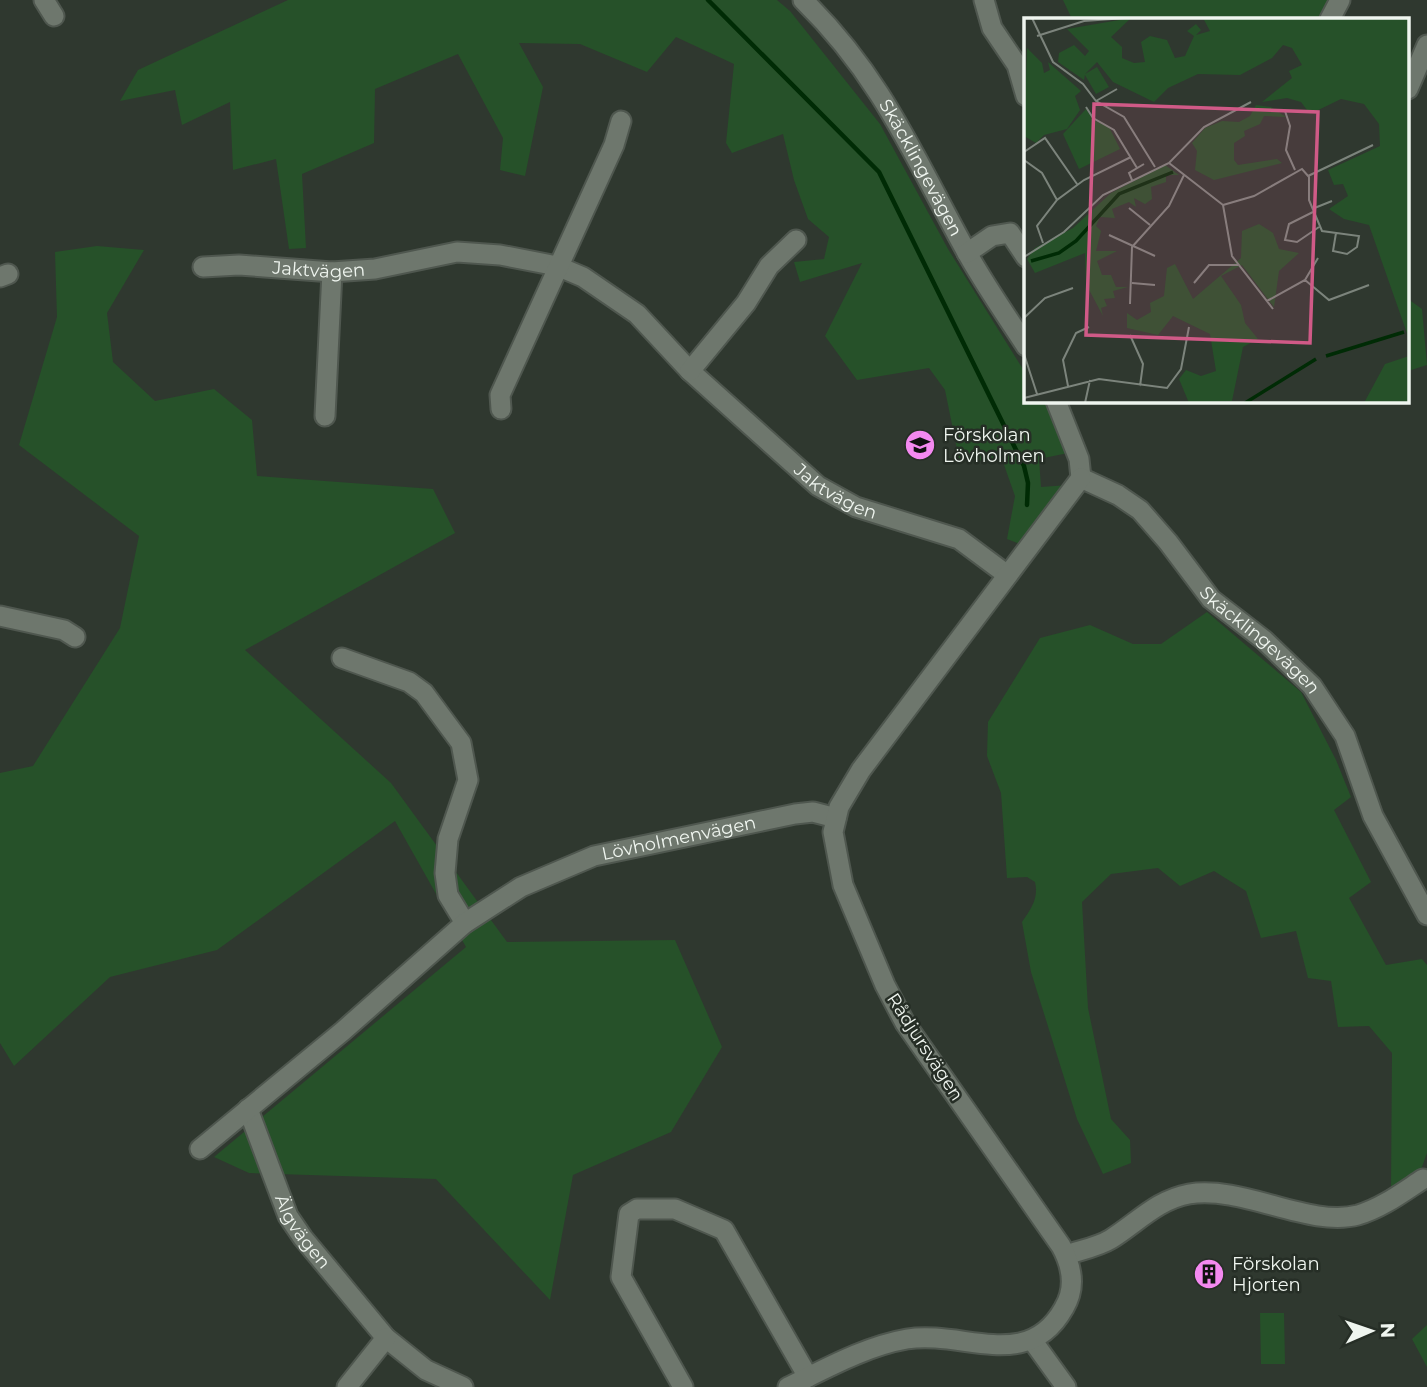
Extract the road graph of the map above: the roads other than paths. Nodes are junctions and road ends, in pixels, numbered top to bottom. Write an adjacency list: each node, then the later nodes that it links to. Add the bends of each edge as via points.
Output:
1 (803, 0): 10 (street, Skäcklingevägen, via 852,54 885,100)
2 (984, 0): 7 (street, via 992,28 1017,65)
3 (1340, 0): 4 (street)
4 (1331, 18)
5 (1427, 45): 6 (street)
6 (1410, 84)
7 (1024, 89)
8 (621, 121): 12 (street)
9 (796, 240): 16 (street, via 769,265 746,303)
10 (967, 253): 11 (street, via 992,236 1010,233); 15 (street, Skäcklingevägen)
11 (1024, 254)
12 (557, 266): 14 (street, Jaktvägen, via 457,252 375,269); 16 (street, Jaktvägen, via 619,299); 18 (street, via 500,395)
13 (204, 267): 14 (street, Jaktvägen)
14 (332, 272): 19 (street)
15 (1024, 343)
16 (690, 372): 21 (street, Jaktvägen, via 775,451 834,497 959,539)
17 (1056, 402): 20 (street, via 1079,458)
18 (501, 409)
19 (325, 416)
20 (1081, 478): 21 (street); 26 (street, Skäcklingevägen, via 1139,510 1211,599 1264,640 1312,686 1345,736 1373,816)
21 (1006, 574): 25 (street, via 861,770)
22 (0, 616): 23 (street, via 64,630)
23 (75, 637)
24 (342, 658): 27 (street, via 417,687 461,743 468,780 448,839 445,873 448,895)
25 (835, 818): 27 (street, Lövholmenvägen, via 813,812 795,814 594,856 521,887); 31 (street, Rådjursvägen, via 832,832 838,869 894,1006)
26 (1427, 915)
27 (465, 923): 28 (street, Lövholmenvägen)
28 (248, 1109): 29 (street, Lövholmenvägen); 32 (street, Älgvägen, via 288,1216)
29 (200, 1149)
30 (1423, 1179): 31 (street, via 1383,1205 1336,1218 1215,1193 1189,1194 1147,1211 1101,1244)
31 (1066, 1255): 33 (street, Rådjursvägen, via 1071,1271 1069,1297 1054,1324)
32 (386, 1338): 35 (street); 36 (street, Älgvägen, via 426,1370)
33 (1032, 1340): 34 (street, via 1005,1346 908,1339 881,1346); 39 (street)
34 (823, 1378): 37 (street, via 727,1233 675,1209 637,1209 629,1214 621,1277); 38 (street)
35 (347, 1387)
36 (463, 1387)
37 (683, 1387)
38 (788, 1387)
39 (1066, 1387)

